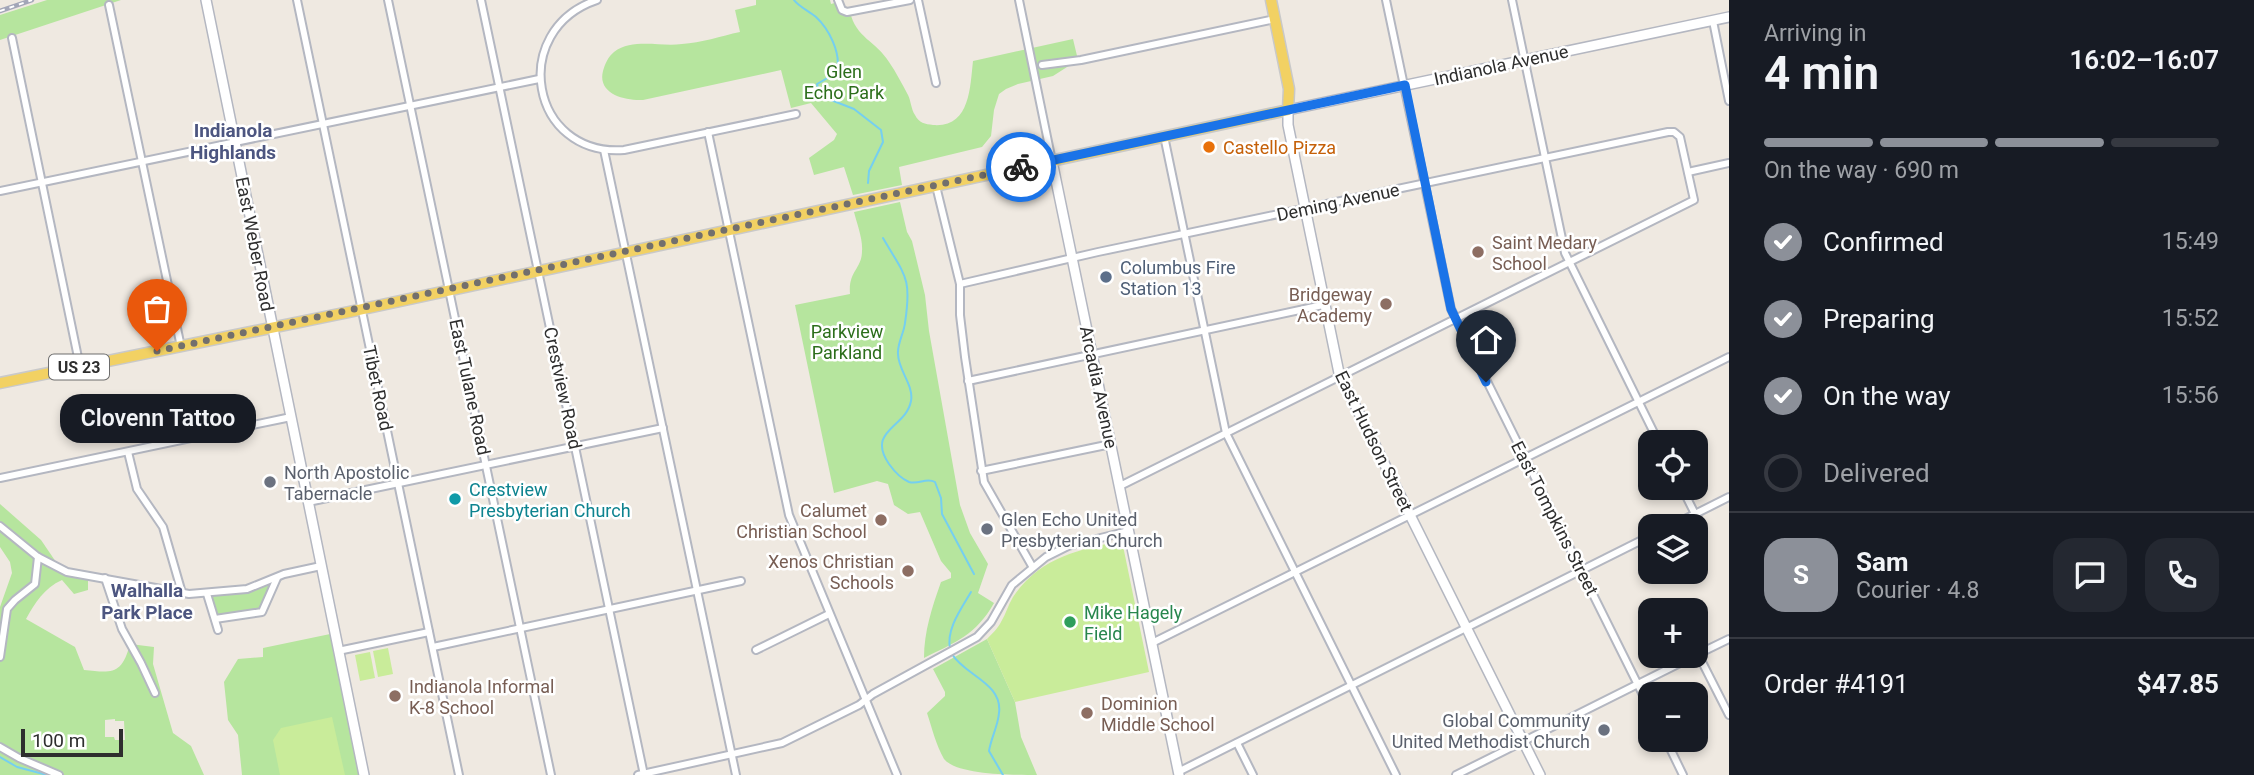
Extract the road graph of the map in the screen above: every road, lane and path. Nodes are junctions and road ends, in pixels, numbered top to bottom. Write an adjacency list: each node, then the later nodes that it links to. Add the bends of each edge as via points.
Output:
1 (206, 0): 33 (street, East Weber Road)
2 (297, 0): 30 (street, Tibet Road)
3 (388, 0): 27 (street, East Tulane Road)
4 (481, 0): 25 (street, Crestview Road)
5 (573, 0): 15 (street)
6 (597, 0): 15 (street)
7 (911, 0): 13 (street, via 851,12 844,12)
8 (918, 0): 23 (street)
9 (1019, 0): 36 (street, Arcadia Avenue)
10 (1271, 0): 17 (main road, East Hudson Street)
11 (1386, 0): 24 (street, East Tompkins Street)
12 (1512, 0): 20 (street)
13 (839, 4)
14 (109, 5): 37 (street)
15 (575, 10): 22 (street, via 548,40)
16 (1729, 17): 18 (street, Indianola Avenue)
17 (1275, 19): 21 (street); 28 (main road, East Hudson Street, via 1289,89)
18 (1713, 21): 20 (street, Indianola Avenue); 26 (street)
19 (12, 38): 40 (street)
20 (1525, 60): 24 (street, Indianola Avenue); 35 (street)
21 (1042, 65)
22 (540, 79): 25 (street); 34 (street, via 548,110 563,129)
23 (936, 83)
24 (1405, 85): 28 (street, Indianola Avenue); 41 (street, East Tompkins Street)
25 (500, 88): 27 (street); 50 (street, Crestview Road)
26 (1729, 101)
27 (411, 107): 30 (street); 52 (street, East Tulane Road)
28 (1288, 110): 32 (main road, Indianola Avenue / US 23); 44 (street, East Hudson Street)
29 (796, 114): 31 (street)
30 (323, 125): 33 (street); 54 (street, Tibet Road)
31 (708, 132): 34 (street, via 631,149); 45 (street)
32 (1164, 136): 36 (main road, Indianola Avenue / US 23); 46 (street)
33 (235, 143): 37 (street); 56 (street, East Weber Road)
34 (604, 150): 47 (street)
35 (1545, 158): 39 (street, Deming Avenue, via 1671,132 1681,139); 41 (street, Deming Avenue); 49 (street)
36 (1052, 161): 42 (main road, Indianola Avenue / US 23); 48 (street, Arcadia Avenue)
37 (142, 162): 40 (street); 58 (street)
38 (1729, 163): 39 (street)
39 (1688, 172): 49 (street, Deming Avenue, via 1694,200)
40 (42, 183): 43 (street); 61 (street)
41 (1425, 184): 44 (street, Deming Avenue); 55 (street, East Tompkins Street)
42 (936, 186): 45 (main road, Indianola Avenue / US 23); 51 (street)
43 (0, 191)
44 (1304, 209): 46 (street, Deming Avenue); 53 (street, East Hudson Street)
45 (728, 231): 47 (main road, Indianola Avenue / US 23); 99 (street, via 785,501)
46 (1184, 234): 48 (street, Deming Avenue); 57 (street)
47 (626, 253): 50 (main road, Indianola Avenue / US 23); 67 (street)
48 (1073, 258): 51 (street, Deming Avenue); 59 (street, Arcadia Avenue)
49 (1569, 262): 55 (street); 65 (street)
50 (538, 272): 52 (main road, Indianola Avenue / US 23); 71 (street, Crestview Road)
51 (960, 284): 63 (street)
52 (450, 291): 54 (main road, Indianola Avenue / US 23); 74 (street, East Tulane Road)
53 (1323, 305): 57 (street); 62 (street, East Hudson Street)
54 (362, 309): 56 (main road, Indianola Avenue / US 23); 77 (street, Tibet Road)
55 (1455, 319): 62 (street); 73 (street, East Tompkins Street)
56 (272, 328): 58 (main road, Indianola Avenue / US 23); 66 (street, East Weber Road)
57 (1204, 331): 59 (street); 69 (street)
58 (181, 347): 61 (main road, Indianola Avenue / US 23)
59 (1092, 355): 63 (street); 70 (street, Arcadia Avenue)
60 (1729, 357): 65 (street)
61 (80, 367): 64 (main road, Indianola Avenue / US 23)
62 (1340, 377): 69 (street); 83 (street, East Hudson Street)
63 (968, 381): 75 (street)
64 (0, 383)
65 (1638, 401): 68 (street); 73 (street)
66 (291, 418): 72 (street); 81 (street, East Weber Road)
67 (663, 428): 71 (street); 95 (street)
68 (1652, 430)
69 (1226, 433): 78 (street); 91 (street)
70 (1111, 444): 75 (street); 78 (street, Arcadia Avenue)
71 (575, 447): 74 (street); 98 (street, Crestview Road)
72 (128, 452): 76 (street); 96 (street, via 137,489 163,527)
73 (1525, 458): 83 (street); 90 (street, East Tompkins Street)
74 (486, 465): 77 (street); 101 (street, East Tulane Road)
75 (981, 471): 89 (street, via 988,493)
76 (0, 478)
77 (398, 483): 81 (street); 104 (street, Tibet Road)
78 (1119, 486): 85 (street, Arcadia Avenue)
79 (1729, 497): 82 (street)
80 (1688, 500): 82 (street)
81 (308, 502): 88 (street, East Weber Road)
82 (1695, 514)
83 (1410, 515): 91 (street); 102 (street, East Hudson Street)
84 (0, 526): 87 (street)
85 (1129, 531): 89 (street, via 1068,546); 106 (street, Arcadia Avenue)
86 (1638, 542): 90 (street)
87 (38, 557): 93 (street, via 67,572); 111 (street, via 35,584 7,610)
88 (321, 566): 92 (street); 110 (street, East Weber Road)
89 (1032, 566): 118 (street, via 1012,585 985,629)
90 (1581, 570): 102 (street); 115 (street, East Tompkins Street)
91 (1295, 572): 106 (street); 116 (street)
92 (277, 577): 97 (street, via 247,589); 100 (street, via 262,612)
93 (104, 578): 96 (street); 117 (street, via 122,629)
94 (741, 581): 95 (street)
95 (697, 591): 98 (street); 124 (street)
96 (182, 593): 97 (street)
97 (207, 594): 100 (street)
98 (609, 610): 101 (street); 130 (street, Crestview Road)
99 (829, 614): 109 (street); 118 (street)
100 (215, 619): 103 (street)
101 (521, 628): 107 (street); 129 (street, East Tulane Road)
102 (1467, 628): 116 (street); 120 (street, East Hudson Street)
103 (218, 630)
104 (429, 632): 107 (street, Tibet Road); 110 (street)
105 (1729, 639): 108 (street)
106 (1152, 643): 125 (street, Arcadia Avenue)
107 (432, 647): 128 (street, Tibet Road)
108 (1708, 649)
109 (756, 650)
110 (338, 651): 127 (street, East Weber Road)
111 (0, 657)
112 (1670, 668): 114 (street)
113 (1703, 668): 119 (street)
114 (1642, 682)
115 (1638, 684): 120 (street)
116 (1352, 686): 121 (street); 134 (street)
117 (155, 694)
118 (865, 700): 124 (street, via 790,740); 132 (street)
119 (1729, 715)
120 (1523, 741): 135 (street); 136 (street, East Hudson Street)
121 (1237, 743): 125 (street); 133 (street)
122 (0, 747): 126 (street)
123 (1671, 752): 137 (street)
124 (731, 755): 130 (street); 131 (street)
125 (1179, 773)
126 (59, 775)
127 (364, 775)
128 (459, 775)
129 (551, 775)
130 (642, 775)
131 (736, 775)
132 (897, 775)
133 (1253, 775)
134 (1396, 775)
135 (1456, 775)
136 (1540, 775)
137 (1683, 775)

